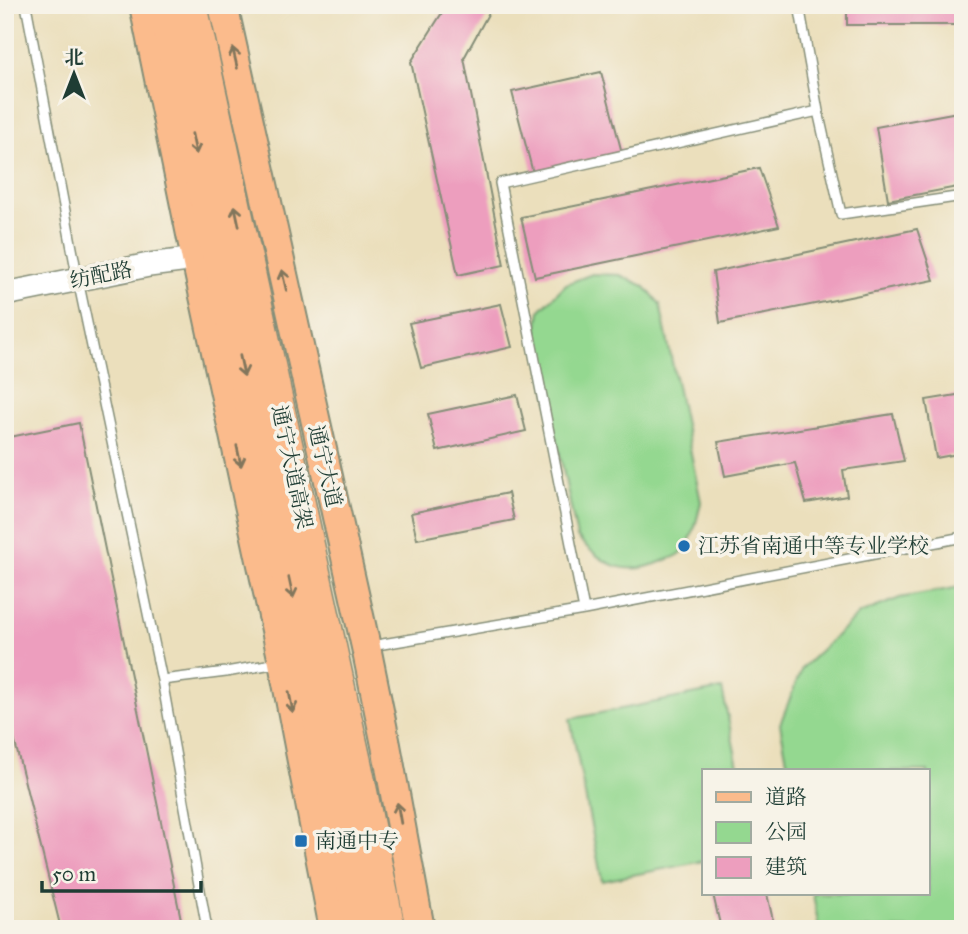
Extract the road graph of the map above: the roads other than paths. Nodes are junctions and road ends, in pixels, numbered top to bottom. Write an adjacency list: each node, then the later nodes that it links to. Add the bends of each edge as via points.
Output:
1 (26, 5): 10 (lane)
2 (144, 5): 9 (main road)
3 (163, 5): 17 (highway, 通宁大道高架, one-way to 17)
4 (192, 5): 18 (highway, 通宁大道高架, one-way to 4)
5 (223, 5): 14 (main road, 通宁大道, one-way to 5)
6 (799, 5): 7 (lane)
7 (818, 111): 8 (lane, via 841,214); 13 (lane, via 500,183)
8 (963, 196)
9 (196, 259): 10 (street, 纺配路); 15 (main road, one-way to 15)
10 (78, 280): 11 (street, 纺配路); 16 (lane)
11 (5, 294)
12 (963, 537): 13 (lane)
13 (584, 610): 14 (lane)
14 (366, 647): 25 (main road, 通宁大道, one-way to 14)
15 (283, 662): 16 (lane); 20 (main road, one-way to 20)
16 (162, 680): 19 (lane)
17 (315, 702): 21 (highway); 22 (highway, 通宁大道高架)
18 (356, 762): 23 (highway, 通宁大道高架); 24 (highway)
19 (207, 929)
20 (334, 929)
21 (340, 929)
22 (361, 929)
23 (390, 929)
24 (407, 929)
25 (419, 929)

